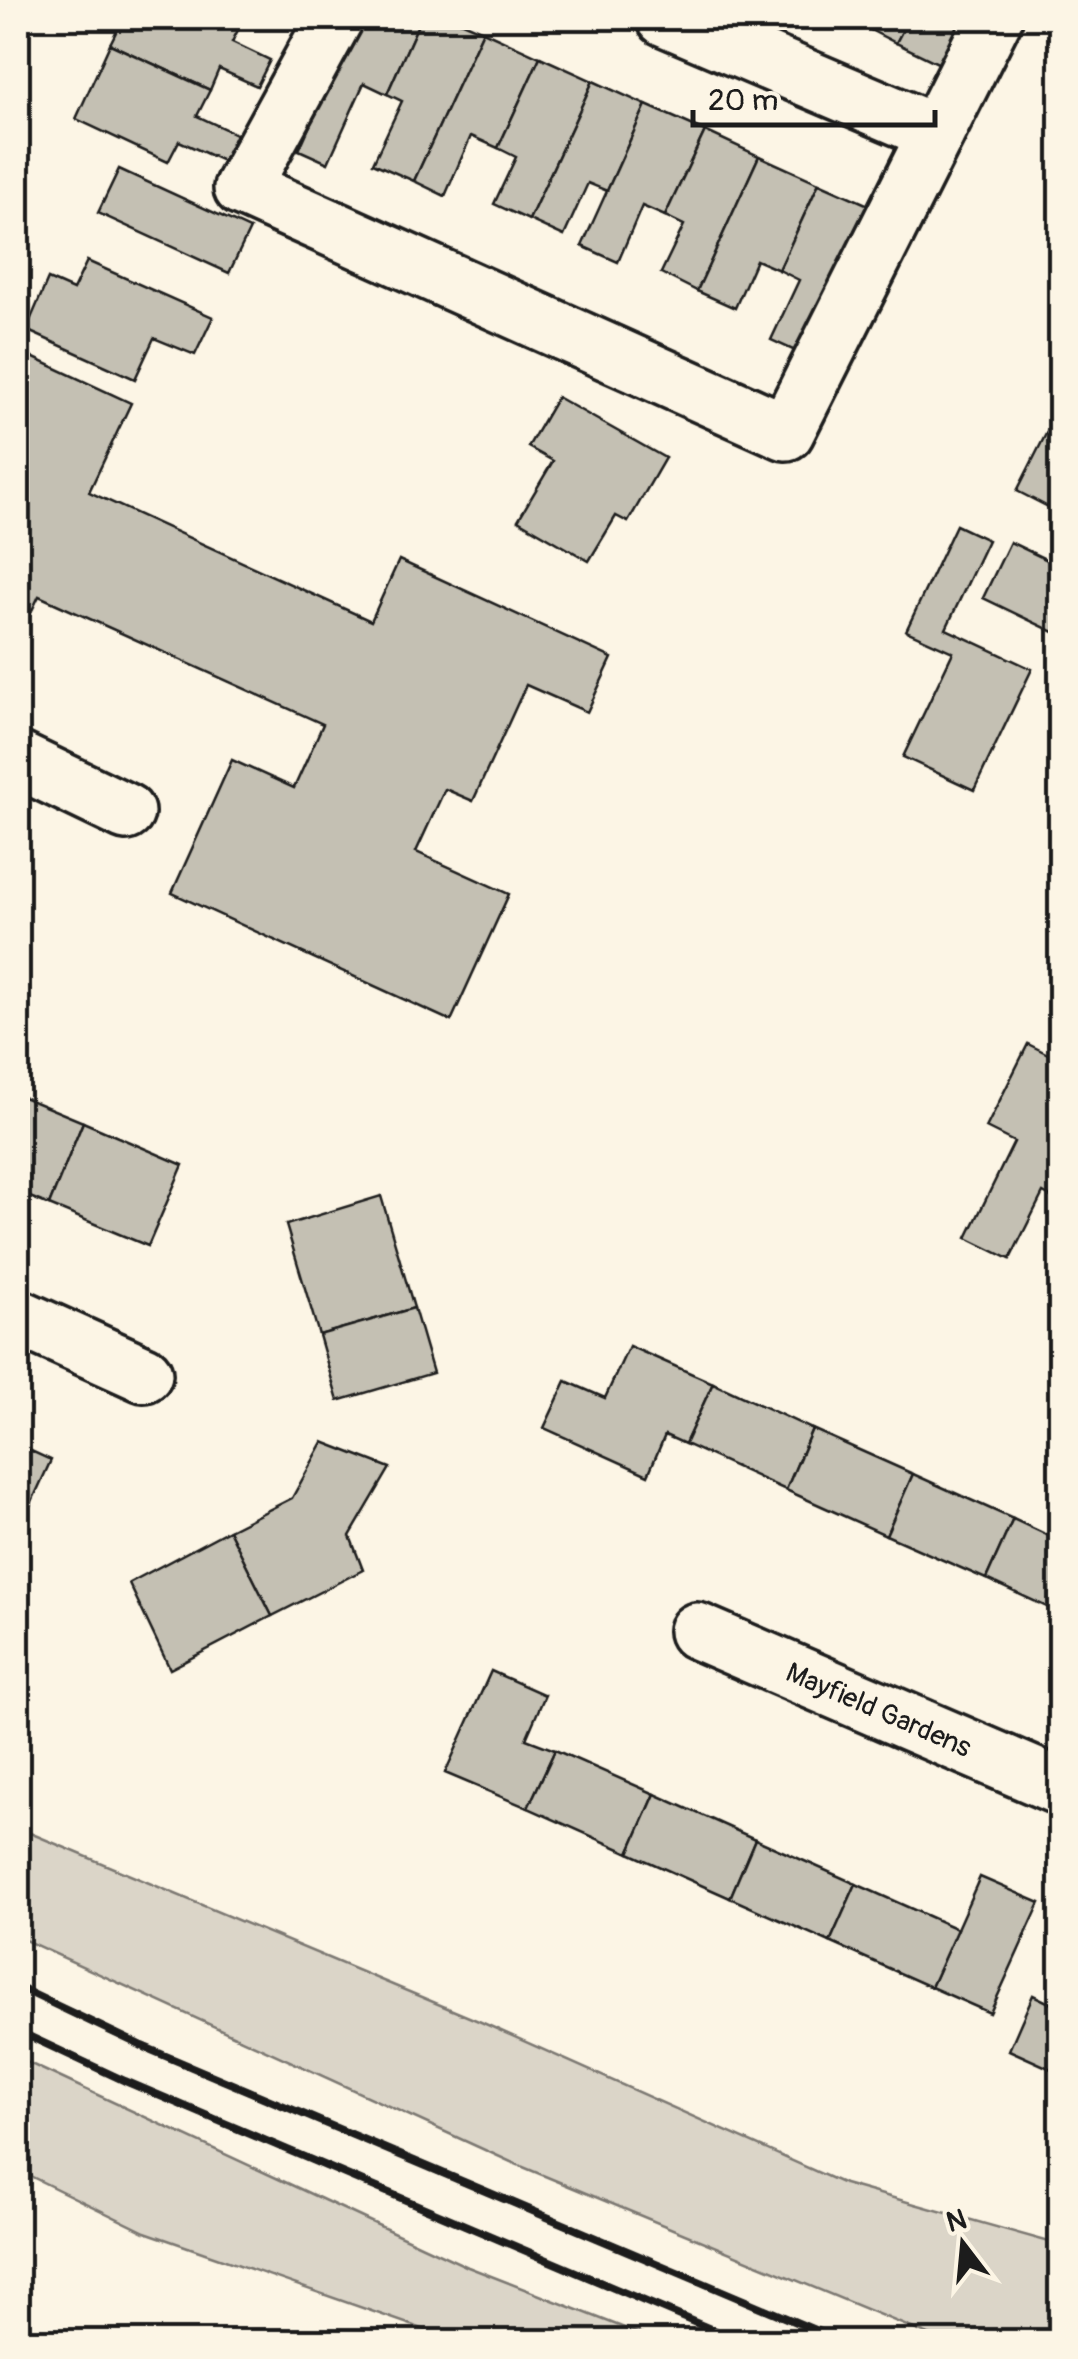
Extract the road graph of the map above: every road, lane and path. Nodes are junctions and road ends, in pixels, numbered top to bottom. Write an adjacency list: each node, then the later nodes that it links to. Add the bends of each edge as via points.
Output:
1 (335, 18): 4 (street, via 242,188 786,432)
2 (665, 18): 4 (street)
3 (994, 18): 4 (street)
4 (936, 133)
5 (18, 760): 6 (street)
6 (126, 812)
7 (18, 1317): 8 (street)
8 (144, 1374)
9 (696, 1631): 10 (street, Mayfield Gardens)
10 (1060, 1787)

